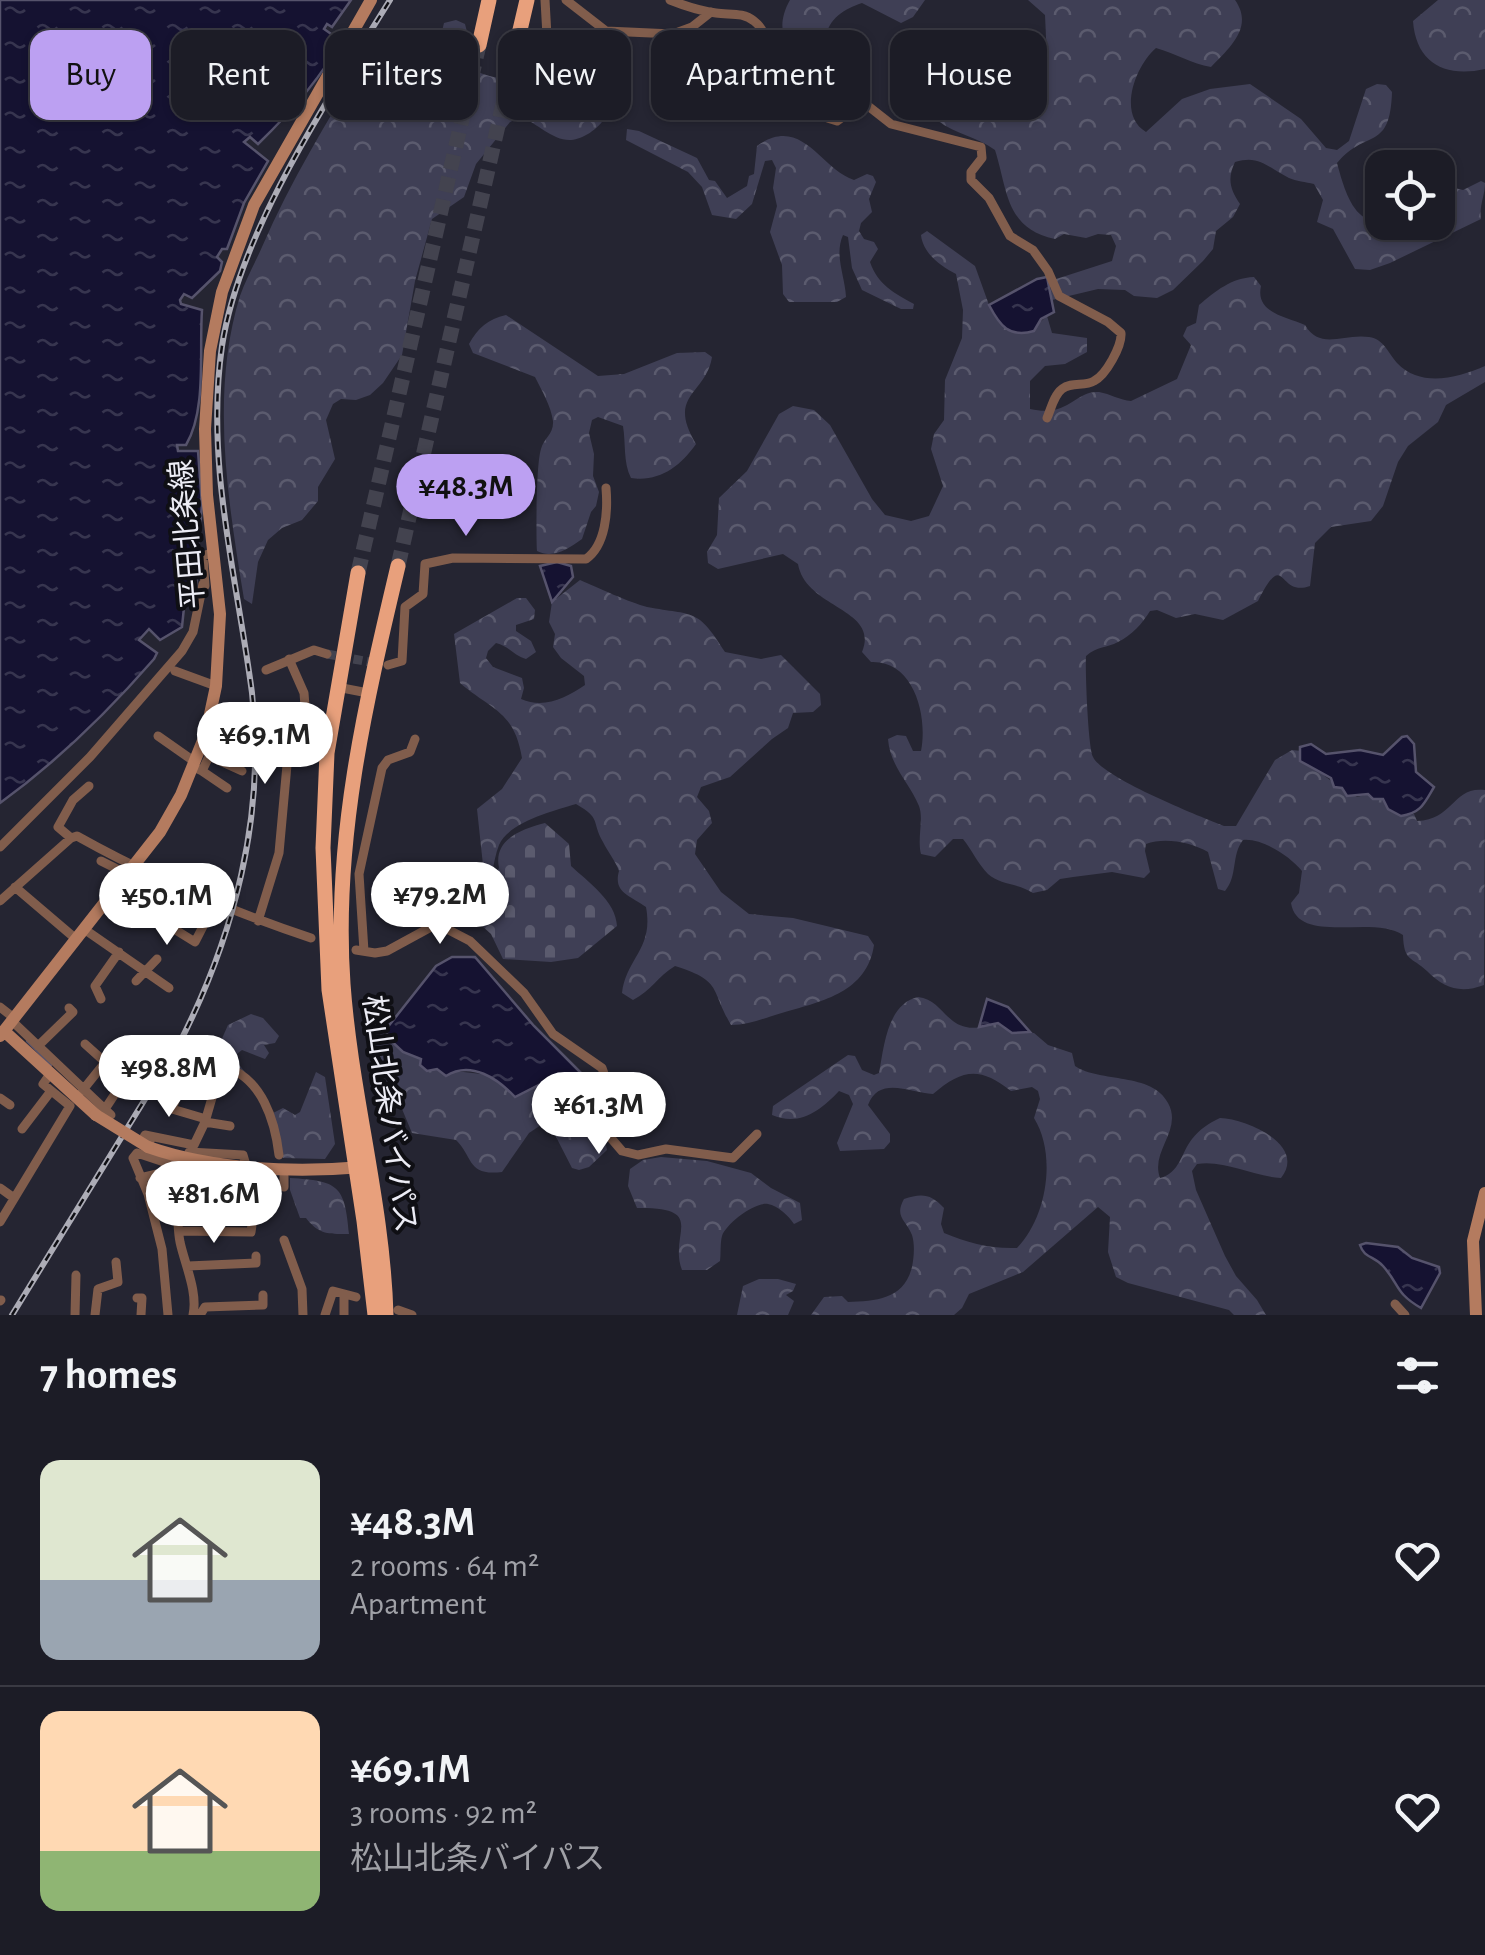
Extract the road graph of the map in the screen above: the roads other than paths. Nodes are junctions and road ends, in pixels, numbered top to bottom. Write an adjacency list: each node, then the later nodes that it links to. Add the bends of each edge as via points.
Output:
1 (371, 0): 15 (main road, 平田北条線, via 254,205 222,292 205,429 214,552)
2 (490, 0): 10 (highway)
3 (527, 0): 8 (highway)
4 (545, 0): 9 (street)
5 (566, 0): 7 (street, via 606,31 673,34)
6 (670, 0): 7 (street)
7 (711, 12): 11 (street, via 748,16 759,25 771,79 801,108 837,121 863,102 892,124 981,148 972,180 1010,236 1033,250 1058,296 1121,333 1121,346 1103,373 1059,392)
8 (520, 30)
9 (547, 30)
10 (479, 45)
11 (1047, 418)
12 (606, 488): 18 (street, via 606,521 590,558 425,564 422,594 405,607 402,661)
13 (398, 566): 23 (highway, 松山北条バイパス)
14 (358, 573): 22 (highway, 松山北条バイパス)
15 (210, 585): 21 (main road, 平田北条線, via 220,614); 33 (street, via 182,652)
16 (327, 654): 17 (street, via 314,650)
17 (289, 659): 20 (street); 40 (street, via 305,706 290,732 278,853)
18 (388, 665)
19 (175, 670): 21 (street)
20 (266, 670)
21 (216, 686): 28 (main road, 平田北条線)
22 (337, 688): 23 (street); 68 (highway, 松山北条バイパス, via 326,772 326,935 329,990)
23 (368, 693): 68 (highway, 松山北条バイパス, via 346,823 340,935)
24 (226, 723): 27 (street)
25 (158, 736): 28 (street)
26 (415, 738): 65 (street, via 410,752 382,768 359,874 360,950 388,951 431,927 470,941 524,993 553,1034 602,1068 608,1127 622,1152 733,1158)
27 (209, 756): 28 (street); 29 (street)
28 (196, 767): 31 (street); 35 (main road, 平田北条線)
29 (242, 771)
30 (90, 786): 32 (street, via 72,800 58,827)
31 (227, 788)
32 (71, 838): 35 (street, via 78,836); 37 (street)
33 (0, 847)
34 (101, 861): 35 (street)
35 (130, 871): 36 (street); 41 (main road, 平田北条線)
36 (172, 883): 39 (street); 39 (street, via 153,916 195,942)
37 (15, 888): 38 (street); 41 (street)
38 (0, 901)
39 (216, 903): 40 (street)
40 (258, 920): 42 (street)
41 (80, 934): 43 (street); 51 (main road, 平田北条線)
42 (311, 938)
43 (119, 952): 45 (street); 48 (street, via 95,986)
44 (158, 958): 45 (street)
45 (146, 971): 46 (street, via 168,989); 47 (street)
46 (178, 979)
47 (136, 981)
48 (101, 999)
49 (0, 1007): 51 (street)
50 (69, 1008): 54 (street, via 65,1022)
51 (6, 1026): 54 (street); 55 (main road)
52 (138, 1031): 61 (street, via 152,1042)
53 (86, 1044): 57 (street, via 108,1058)
54 (38, 1046): 57 (street)
55 (50, 1074): 56 (street, via 43,1084); 61 (main road)
56 (51, 1091): 64 (street); 72 (street, via 70,1106)
57 (82, 1091): 61 (street)
58 (0, 1098): 60 (street)
59 (175, 1101): 62 (street, via 172,1109)
60 (10, 1105)
61 (104, 1113): 66 (main road, bridge)
62 (206, 1120): 63 (street); 66 (street, via 194,1144 149,1134); 67 (street, via 220,1070 232,1068 270,1112)
63 (230, 1126)
64 (22, 1129)
65 (758, 1134)
66 (142, 1146): 68 (main road, via 246,1166); 69 (street, via 133,1162)
67 (279, 1156)
68 (362, 1167): 86 (highway, 松山北条バイパス, via 378,1218); 95 (highway, 松山北条バイパス)
69 (140, 1178): 75 (street, via 176,1172); 90 (street, via 162,1249)
70 (0, 1188): 72 (street)
71 (1485, 1193): 98 (main road, via 1473,1241)
72 (14, 1198): 73 (street)
73 (0, 1222)
74 (252, 1225): 75 (street, via 251,1232)
75 (179, 1230): 79 (street)
76 (284, 1239): 92 (street, via 302,1288)
77 (256, 1256): 79 (street, via 256,1263)
78 (116, 1262): 88 (street, via 118,1282 98,1290)
79 (188, 1266): 91 (street)
80 (76, 1274): 87 (street)
81 (263, 1295): 91 (street, via 263,1305 206,1306)
82 (344, 1295): 83 (street); 93 (street, via 333,1291); 94 (street)
83 (356, 1297)
84 (137, 1298): 89 (street)
85 (1394, 1304): 97 (street)
86 (392, 1312): 96 (street)
87 (75, 1315)
88 (96, 1315)
89 (141, 1315)
90 (168, 1315)
91 (196, 1315)
92 (303, 1315)
93 (325, 1315)
94 (344, 1315)
95 (374, 1315)
96 (412, 1315)
97 (1405, 1315)
98 (1476, 1315)

